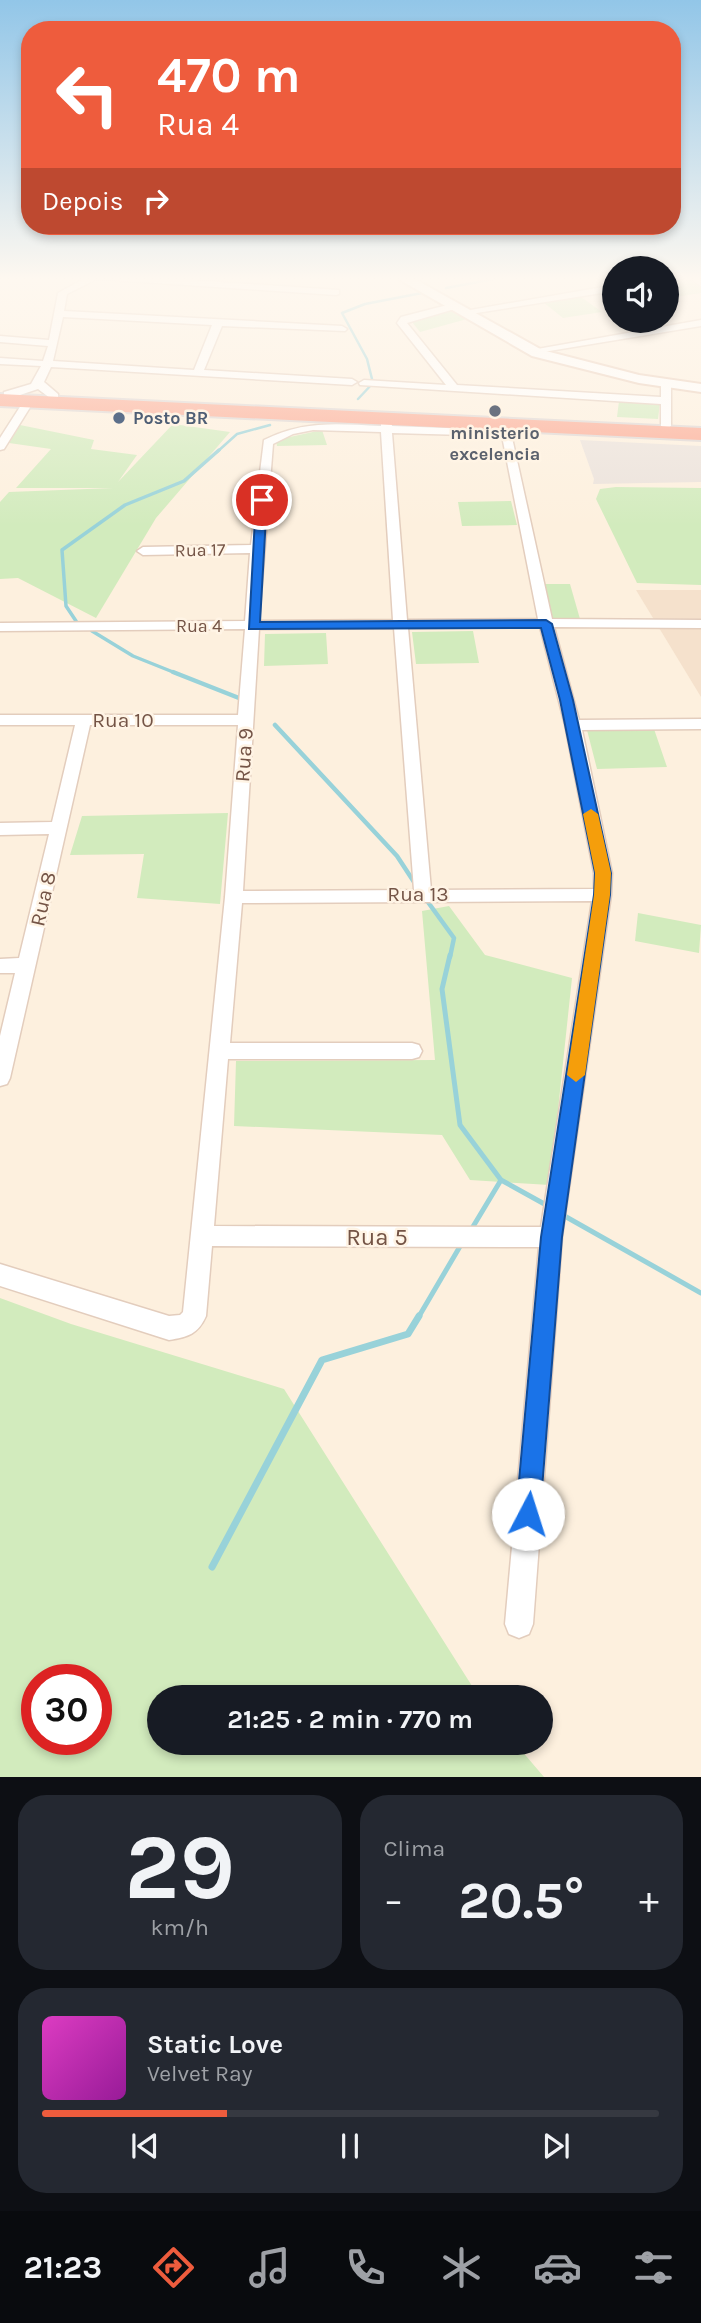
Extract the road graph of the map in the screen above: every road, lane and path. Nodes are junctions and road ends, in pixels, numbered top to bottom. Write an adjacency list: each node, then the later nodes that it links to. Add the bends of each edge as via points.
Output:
1 (48, 360): 6 (street)
2 (203, 360): 7 (street)
3 (432, 360): 10 (street)
4 (561, 360): 9 (main road)
5 (0, 361): 6 (street)
6 (47, 364): 7 (street); 8 (street)
7 (198, 373): 10 (street)
8 (39, 382): 12 (street); 13 (street)
9 (666, 384): 11 (main road); 15 (street)
10 (454, 388): 15 (street)
11 (701, 388)
12 (3, 396): 13 (highway); 14 (highway)
13 (54, 396): 17 (highway)
14 (29, 401): 16 (highway); 21 (street)
15 (666, 401): 17 (street)
16 (386, 424): 19 (highway); 22 (street, Rua 9, via 313,427 271,439 266,450); 26 (street)
17 (666, 426): 18 (highway)
18 (701, 427)
19 (505, 429): 20 (highway); 24 (street)
20 (701, 434)
21 (0, 447)
22 (257, 549): 23 (street, Rua 17); 28 (street, Rua 9)
23 (144, 551)
24 (546, 624): 25 (street, Rua 4); 26 (street, Rua 4); 33 (street)
25 (701, 624)
26 (400, 625): 28 (street, Rua 4); 36 (street)
27 (0, 626): 28 (street, Rua 4)
28 (253, 626): 31 (street, Rua 9)
29 (0, 720): 30 (street, Rua 10)
30 (84, 720): 31 (street, Rua 10); 34 (street, Rua 8)
31 (247, 720): 38 (street, Rua 9)
32 (701, 724): 33 (street)
33 (573, 725): 37 (street, via 603,873)
34 (59, 828): 35 (street); 39 (street, Rua 8)
35 (0, 830)
36 (423, 894): 37 (street, Rua 13); 38 (street, Rua 13)
37 (602, 895): 44 (street)
38 (234, 897): 41 (street, Rua 9)
39 (28, 965): 40 (street); 43 (street, Rua 8)
40 (0, 966)
41 (220, 1051): 42 (street); 45 (street, Rua 9)
42 (412, 1051)
43 (0, 1078)
44 (554, 1220): 45 (street, Rua 5); 47 (street)
45 (203, 1236): 46 (street, Rua 9, via 196,1307 186,1326 169,1328)
46 (0, 1275)
47 (519, 1624)

